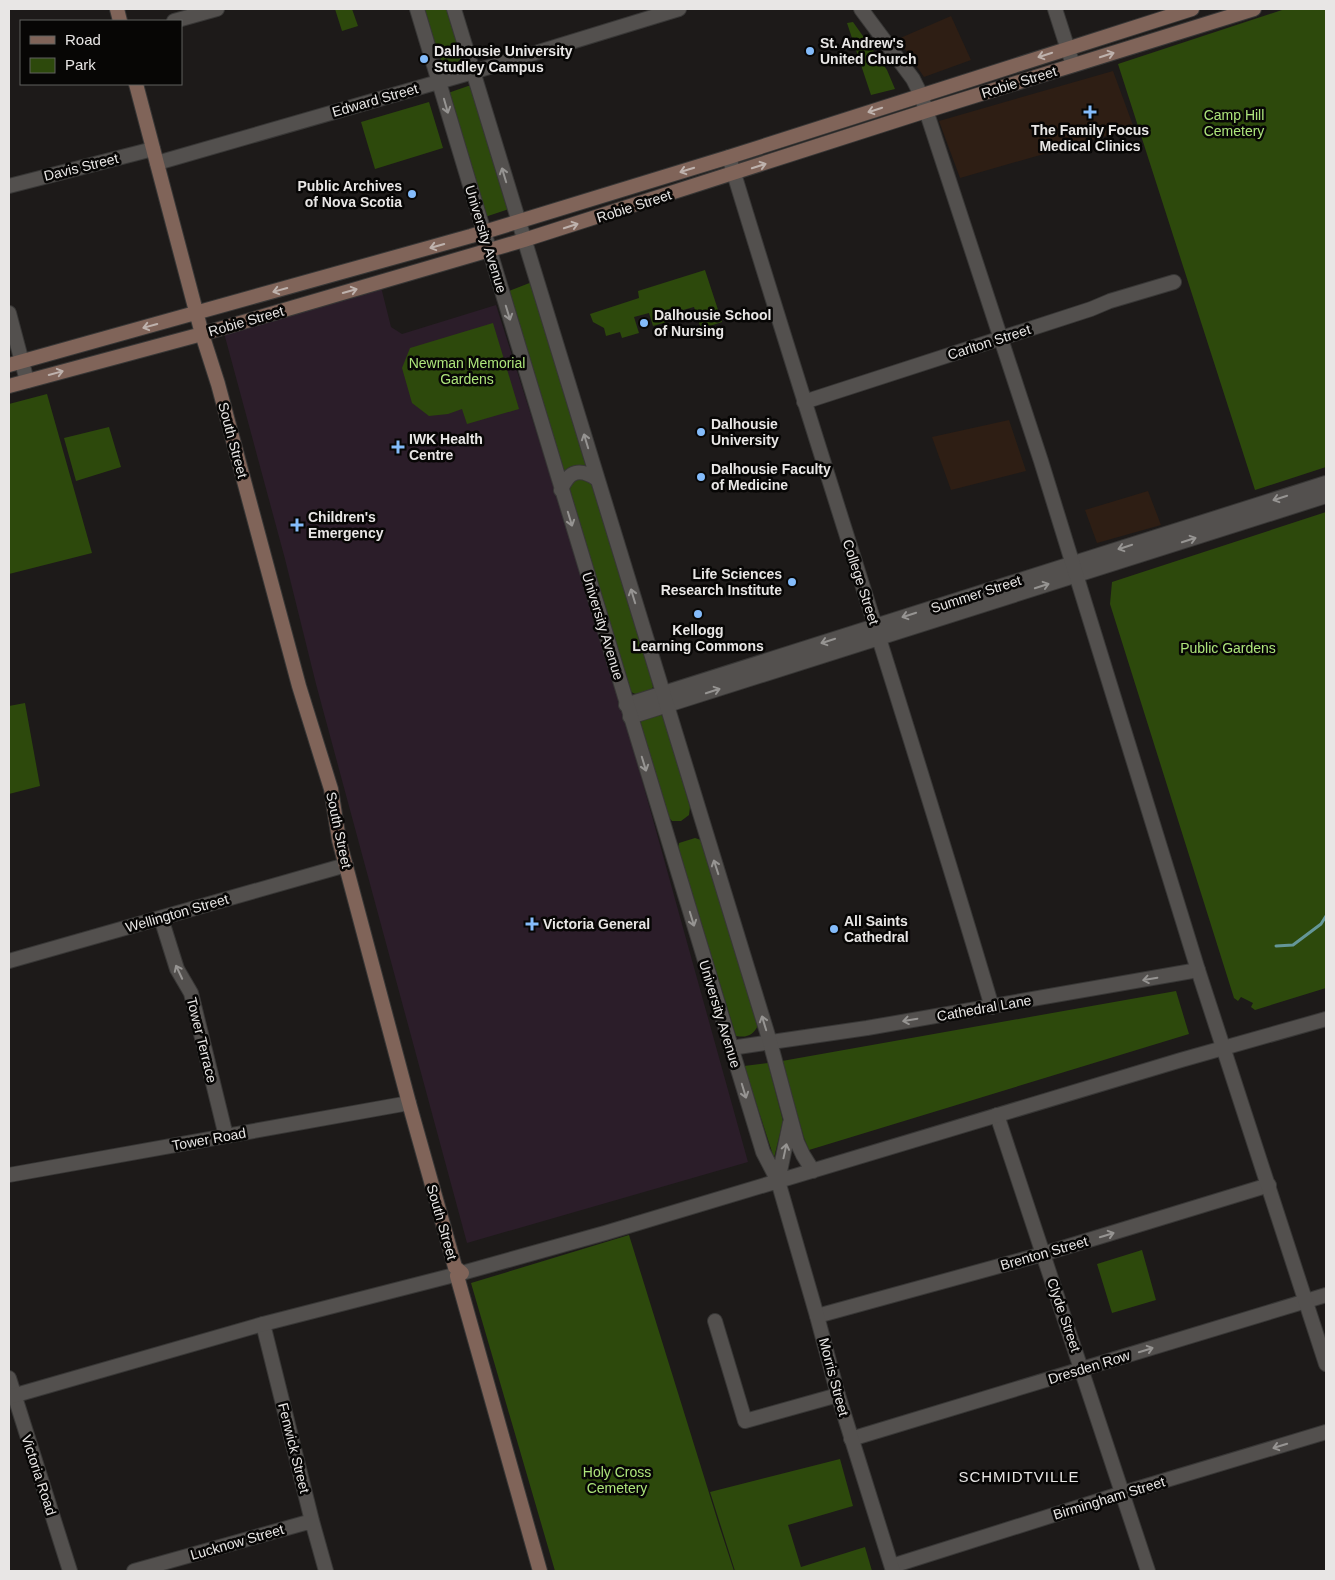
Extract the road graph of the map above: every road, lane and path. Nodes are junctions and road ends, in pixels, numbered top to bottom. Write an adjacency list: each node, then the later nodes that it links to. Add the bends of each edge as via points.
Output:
1 (217, 9): 9 (street)
2 (417, 9): 13 (street, University Avenue)
3 (454, 9): 12 (street)
4 (679, 9): 12 (street, Edward Street)
5 (861, 9): 15 (street, via 908,71)
6 (1055, 9): 10 (street)
7 (1192, 9): 10 (main road, Robie Street)
8 (1254, 9): 11 (main road, Robie Street, one-way to 8)
9 (178, 20)
10 (1068, 48): 11 (street); 15 (main road, Robie Street, one-way to 15)
11 (1074, 65): 16 (main road, Robie Street)
12 (473, 72): 13 (street, Edward Street); 22 (street, one-way to 12)
13 (439, 82): 19 (street, Edward Street); 23 (street, University Avenue, one-way to 23)
14 (136, 85): 17 (main road, South Street)
15 (921, 95): 16 (street); 18 (main road, Robie Street, one-way to 18)
16 (926, 111): 20 (main road, Robie Street, one-way to 16); 30 (street)
17 (153, 149): 19 (main road, South Street); 21 (street, Davis Street)
18 (729, 157): 20 (street, College Street); 22 (main road, Robie Street, one-way to 22)
19 (157, 163): 28 (main road, South Street)
20 (734, 174): 24 (main road, Robie Street, one-way to 20); 34 (street, College Street)
21 (9, 186)
22 (518, 222): 23 (main road, Robie Street); 24 (street)
23 (484, 232): 25 (street, University Avenue); 28 (main road, Robie Street, one-way to 28)
24 (524, 240): 25 (main road, Robie Street); 35 (street, one-way to 24)
25 (489, 250): 29 (main road, Robie Street, one-way to 25); 37 (street, University Avenue, one-way to 37)
26 (1174, 282): 30 (street, Carlton Street)
27 (9, 313): 31 (street)
28 (197, 313): 29 (main road, South Street); 31 (main road, Robie Street, one-way to 31)
29 (202, 334): 32 (main road, Robie Street, one-way to 29); 43 (main road, South Street, via 299,686 331,789)
30 (1001, 338): 34 (street, Carlton Street); 39 (street)
31 (15, 363): 32 (street)
32 (27, 381): 33 (main road, Robie Street)
33 (9, 386)
34 (804, 402): 40 (street, College Street)
35 (597, 479): 37 (street, via 588,473 576,472 566,478); 41 (street, one-way to 35)
36 (1326, 483): 39 (street, Summer Street, one-way to 39)
37 (561, 490): 42 (street, University Avenue, one-way to 42)
38 (1326, 496): 39 (street, Summer Street, one-way to 38)
39 (1074, 570): 40 (street, Summer Street); 46 (street)
40 (877, 632): 41 (street, Summer Street); 47 (street, College Street)
41 (664, 699): 42 (street, Summer Street); 49 (street, one-way to 41)
42 (628, 711): 51 (street, University Avenue, one-way to 51)
43 (346, 865): 44 (street, Wellington Street); 52 (main road, South Street)
44 (161, 918): 45 (street, Wellington Street); 55 (street, Tower Terrace, one-way to 44, via 191,993 177,969)
45 (9, 962)
46 (1198, 970): 47 (street, Cathedral Lane, one-way to 47); 50 (street)
47 (992, 1006): 49 (street, Cathedral Lane, one-way to 49)
48 (1326, 1019): 50 (street)
49 (770, 1042): 51 (street, Cathedral Lane); 54 (street)
50 (1224, 1047): 53 (street); 59 (street)
51 (731, 1048): 58 (street, University Avenue, one-way to 58, via 763,1152)
52 (408, 1102): 55 (street, Tower Road); 61 (main road, South Street, via 455,1267)
53 (997, 1115): 56 (street); 60 (street, Clyde Street)
54 (791, 1120): 56 (street, via 803,1156); 58 (street, one-way to 54)
55 (226, 1136): 57 (street, Tower Road)
56 (813, 1171): 58 (street)
57 (9, 1175)
58 (778, 1181): 61 (street); 64 (street, Morris Street)
59 (1269, 1185): 60 (street, Brenton Street, one-way to 59); 63 (street)
60 (1043, 1254): 64 (street, Brenton Street); 68 (street, Clyde Street)
61 (462, 1273): 66 (street); 80 (main road, South Street, via 457,1276)
62 (1326, 1295): 63 (street, Dresden Row)
63 (1306, 1302): 67 (street); 68 (street, Dresden Row, one-way to 63)
64 (817, 1316): 70 (street, Morris Street)
65 (715, 1322): 70 (street, via 745,1421)
66 (263, 1324): 71 (street); 75 (street, Fenwick Street)
67 (1326, 1364)
68 (1082, 1369): 73 (street, Dresden Row); 74 (street, Clyde Street)
69 (9, 1378): 71 (street, Victoria Road)
70 (838, 1395): 73 (street, Morris Street)
71 (11, 1396): 77 (street, Victoria Road)
72 (1326, 1432): 74 (street, Birmingham Street, one-way to 74)
73 (852, 1439): 76 (street, Morris Street)
74 (1123, 1493): 76 (street, Birmingham Street); 81 (street, Clyde Street)
75 (312, 1521): 78 (street, Lucknow Street); 79 (street, Fenwick Street)
76 (892, 1569)
77 (70, 1571)
78 (134, 1571)
79 (326, 1571)
80 (540, 1571)
81 (1148, 1571)

